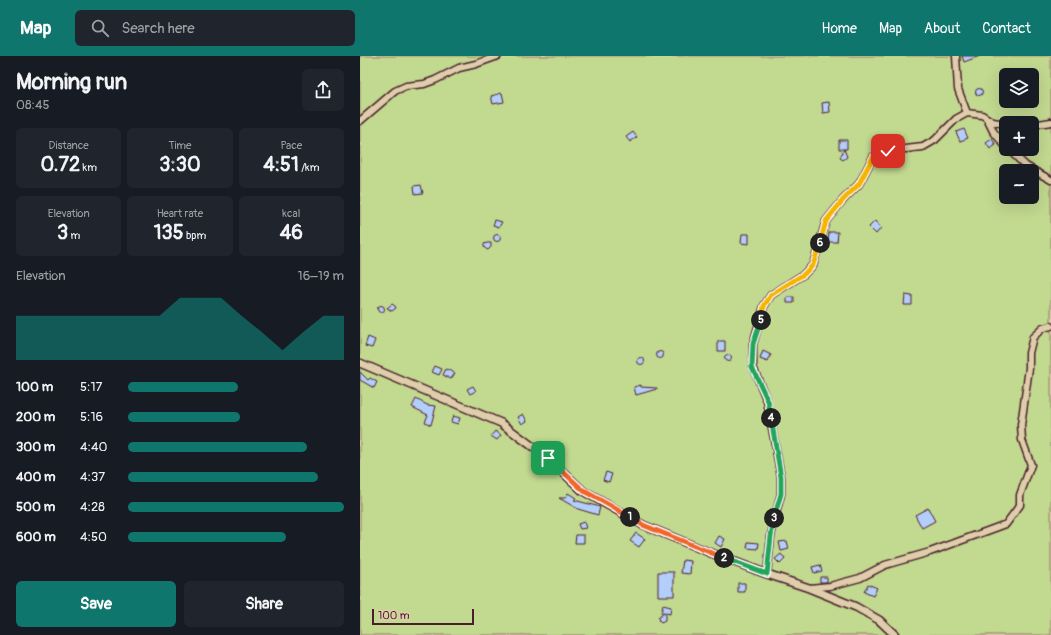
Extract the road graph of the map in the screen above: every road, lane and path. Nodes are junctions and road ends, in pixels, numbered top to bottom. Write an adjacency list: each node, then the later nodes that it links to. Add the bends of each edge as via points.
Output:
1 (498, 56): 5 (street, via 459,68 424,84 406,86 395,91)
2 (956, 56): 3 (street, via 958,88)
3 (967, 113): 4 (street); 14 (street, via 923,147 888,151 873,157 859,184 826,221 813,265 804,274 771,295 764,306 753,344 752,367 768,401 781,477 781,494 771,536)
4 (987, 119): 7 (street); 9 (street)
5 (360, 121)
6 (1051, 122): 8 (street)
7 (999, 123)
8 (1039, 124)
9 (999, 139)
10 (1015, 156): 11 (street, via 1026,166)
11 (1051, 180)
12 (1051, 326): 15 (street, via 1043,328 1033,337 1029,353 1021,425 1022,440 1032,465 1020,495 1020,505 1006,524 942,548 885,565 860,578 830,586)
13 (360, 363): 14 (street, via 501,423 548,458 584,491 643,525)
14 (767, 574): 15 (street)
15 (809, 588): 16 (street, via 856,607 879,620)
16 (895, 635)

